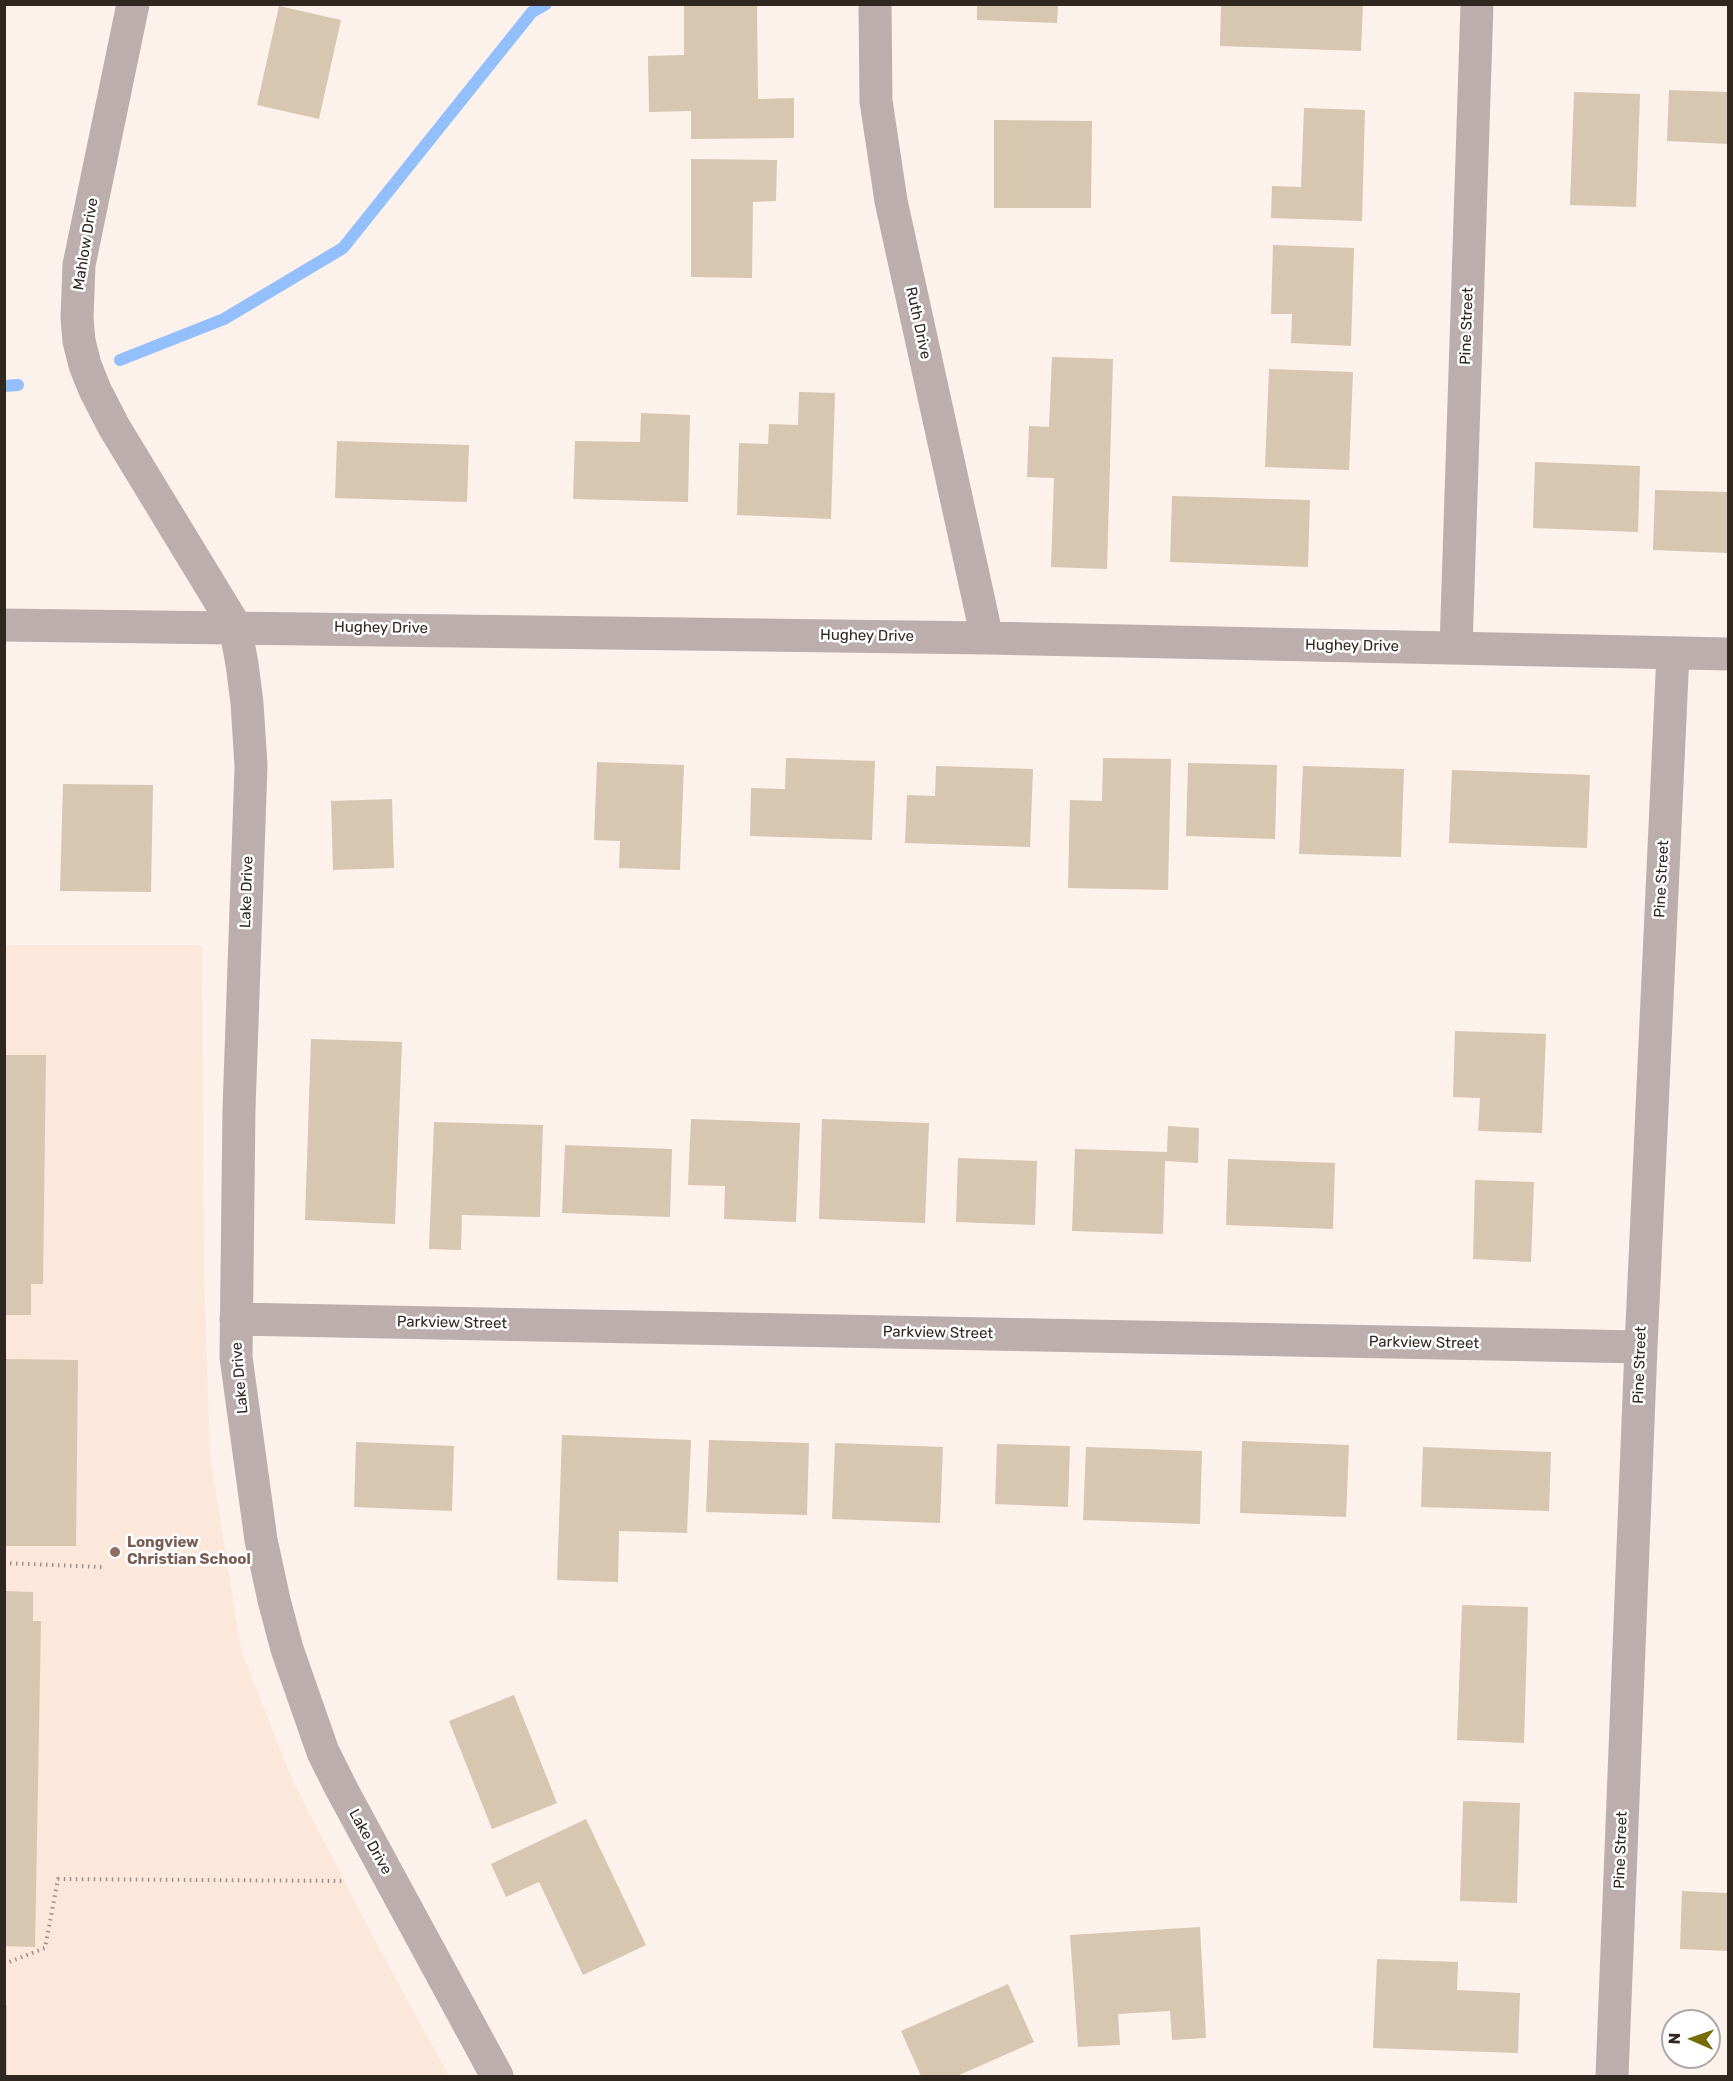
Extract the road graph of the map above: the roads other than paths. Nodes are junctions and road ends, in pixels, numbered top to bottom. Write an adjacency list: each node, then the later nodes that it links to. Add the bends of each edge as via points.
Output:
1 (133, 4): 5 (street, Mahlow Drive, via 80,266 79,341 95,390 114,427)
2 (875, 4): 6 (street, Ruth Drive, via 876,101 887,179)
3 (1477, 4): 7 (street, Pine Street)
4 (4, 625): 5 (street, Hughey Drive)
5 (235, 626): 6 (street, Hughey Drive); 10 (street, Lake Drive, via 247,703 251,766)
6 (987, 638): 7 (street, Hughey Drive)
7 (1456, 648): 8 (street, Hughey Drive)
8 (1672, 653): 9 (street, Hughey Drive); 11 (street, Pine Street)
9 (1728, 654)
10 (236, 1318): 11 (street, Parkview Street); 12 (street, Lake Drive, via 238,1379 261,1540 287,1649 309,1714 342,1790)
11 (1641, 1347): 13 (street, Pine Street)
12 (497, 2076)
13 (1612, 2076)

